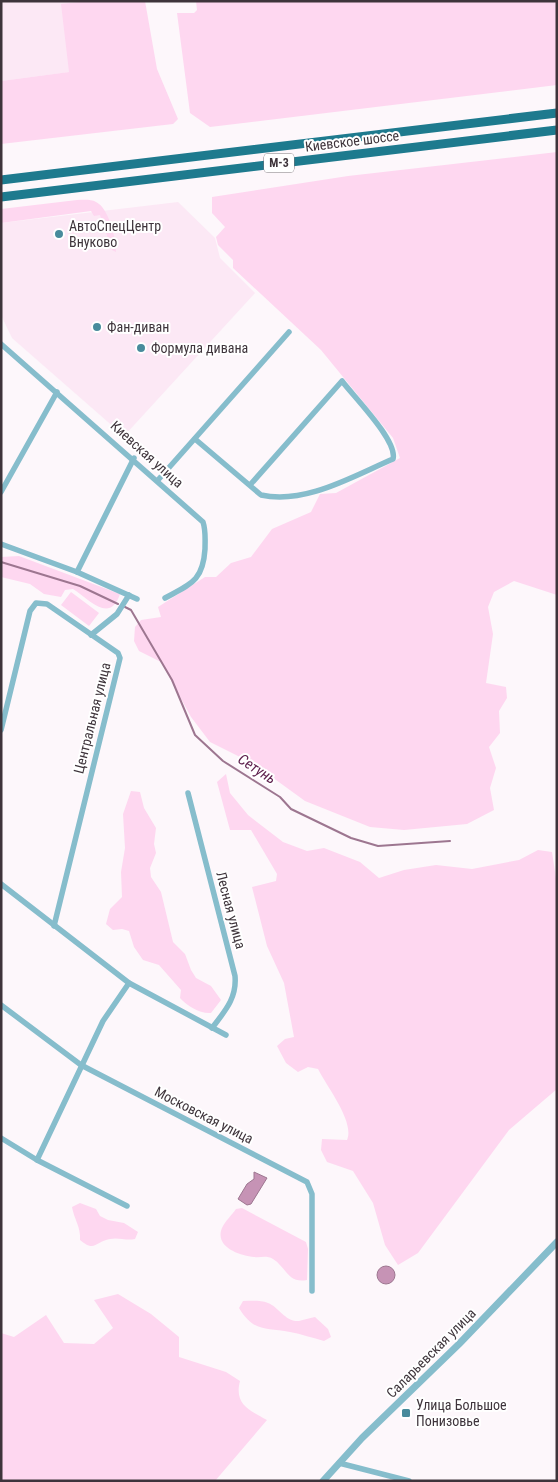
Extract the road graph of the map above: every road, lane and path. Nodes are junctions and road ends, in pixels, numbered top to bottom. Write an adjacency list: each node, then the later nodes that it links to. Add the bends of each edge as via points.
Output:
1 (557, 113): 3 (highway, Киевское шоссе / М-3)
2 (557, 130): 4 (highway, Киевское шоссе / М-3)
3 (1, 180)
4 (1, 197)
5 (289, 332): 8 (street)
6 (1, 344): 7 (street, Киевская улица)
7 (57, 392): 9 (street, Киевская улица); 12 (street)
8 (195, 439): 10 (street); 11 (street)
9 (134, 458): 10 (street, Киевская улица); 14 (street)
10 (158, 480): 16 (street, Киевская улица, via 198,516 206,530 201,572 191,584)
11 (250, 485): 11 (street, via 342,381 390,441 394,454 393,459 315,491 294,496 272,498 261,495)
12 (1, 492)
13 (1, 544): 14 (street)
14 (77, 572): 15 (street)
15 (129, 595): 17 (street); 18 (street, via 117,614)
16 (165, 598)
17 (137, 599)
18 (91, 635): 19 (street, Центральная улица, via 47,604 41,602 33,606); 22 (street, Центральная улица, via 118,653 120,658)
19 (1, 730)
20 (188, 793): 25 (street, Лесная улица, via 236,976 233,998)
21 (1, 884): 22 (street)
22 (54, 926): 23 (street)
23 (128, 983): 25 (street); 27 (street, via 103,1020)
24 (1, 1005): 27 (street, Московская улица)
25 (212, 1028): 26 (street)
26 (226, 1034)
27 (81, 1065): 29 (street); 32 (street, Московская улица, via 307,1182 312,1194)
28 (1, 1138): 29 (street)
29 (36, 1160): 30 (street)
30 (127, 1206)
31 (557, 1242): 33 (street, Саларьевская улица)
32 (312, 1291)
33 (339, 1463): 34 (street, Саларьевская улица); 35 (street)
34 (323, 1481)
35 (409, 1481)

